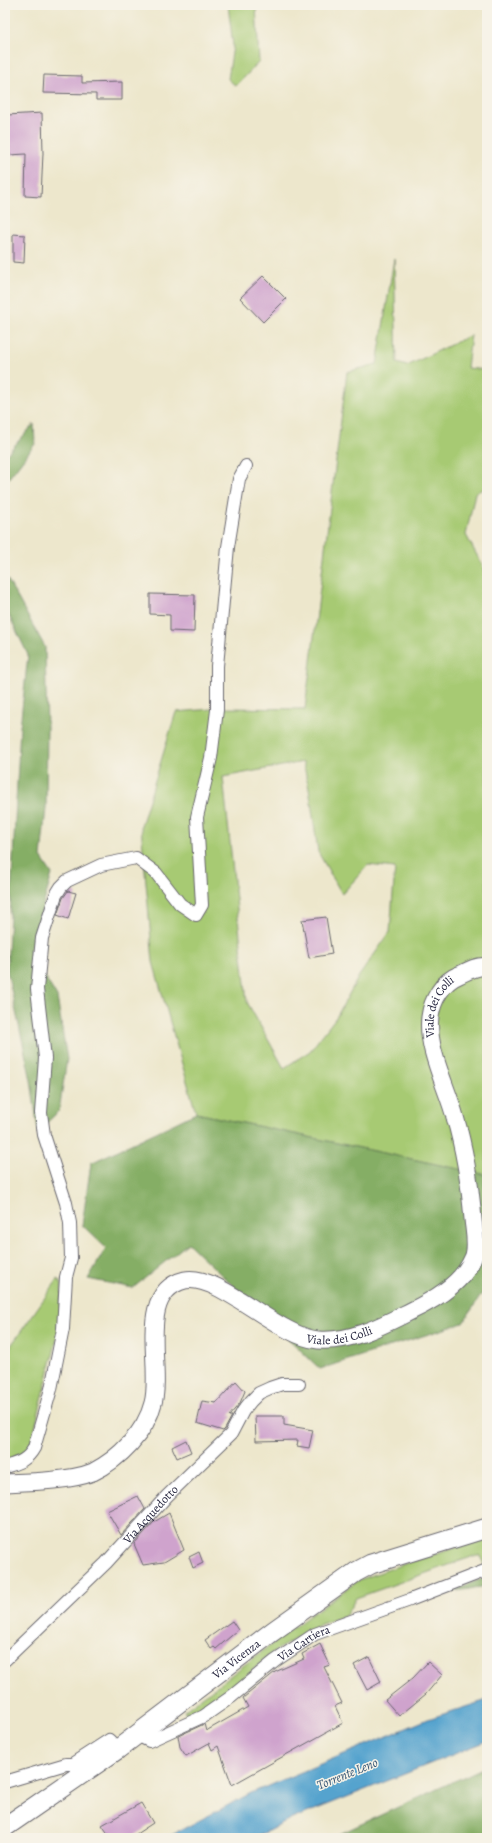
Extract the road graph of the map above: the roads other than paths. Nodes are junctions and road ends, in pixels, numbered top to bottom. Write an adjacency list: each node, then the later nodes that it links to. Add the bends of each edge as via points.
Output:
1 (246, 466): 4 (street, via 239,479 228,547 217,666 217,710 197,817 202,905 196,915 180,904 156,873 136,858 108,864 67,881 56,895 42,938 37,989 44,1058 41,1113 44,1135 66,1203 70,1223 71,1258 66,1277 63,1329 34,1448 30,1456 22,1462)
2 (487, 967): 5 (main road, Viale dei Colli, via 481,966 453,977 437,994 430,1017 435,1054 455,1117 469,1177 475,1244 474,1256 468,1267 452,1285 433,1300 378,1328 334,1340 316,1340 298,1336 200,1280 186,1280 174,1285 163,1294 156,1307 156,1384 153,1404 136,1436 118,1456 92,1472 65,1478)
3 (299, 1384): 8 (street, Via Acquedotto, via 282,1384 270,1388 250,1401 231,1434 168,1496 106,1563)
4 (5, 1467)
5 (5, 1483)
6 (487, 1528): 9 (main road, Via Vicenza, via 371,1564 356,1572 272,1632)
7 (487, 1570): 9 (street, Via Cartiera, via 314,1634 204,1716 149,1741)
8 (5, 1660)
9 (137, 1735): 10 (main road, Via Vicenza)
10 (118, 1749): 11 (street, via 109,1740 72,1764); 12 (main road, Via Vicenza)
11 (5, 1782)
12 (5, 1827)

